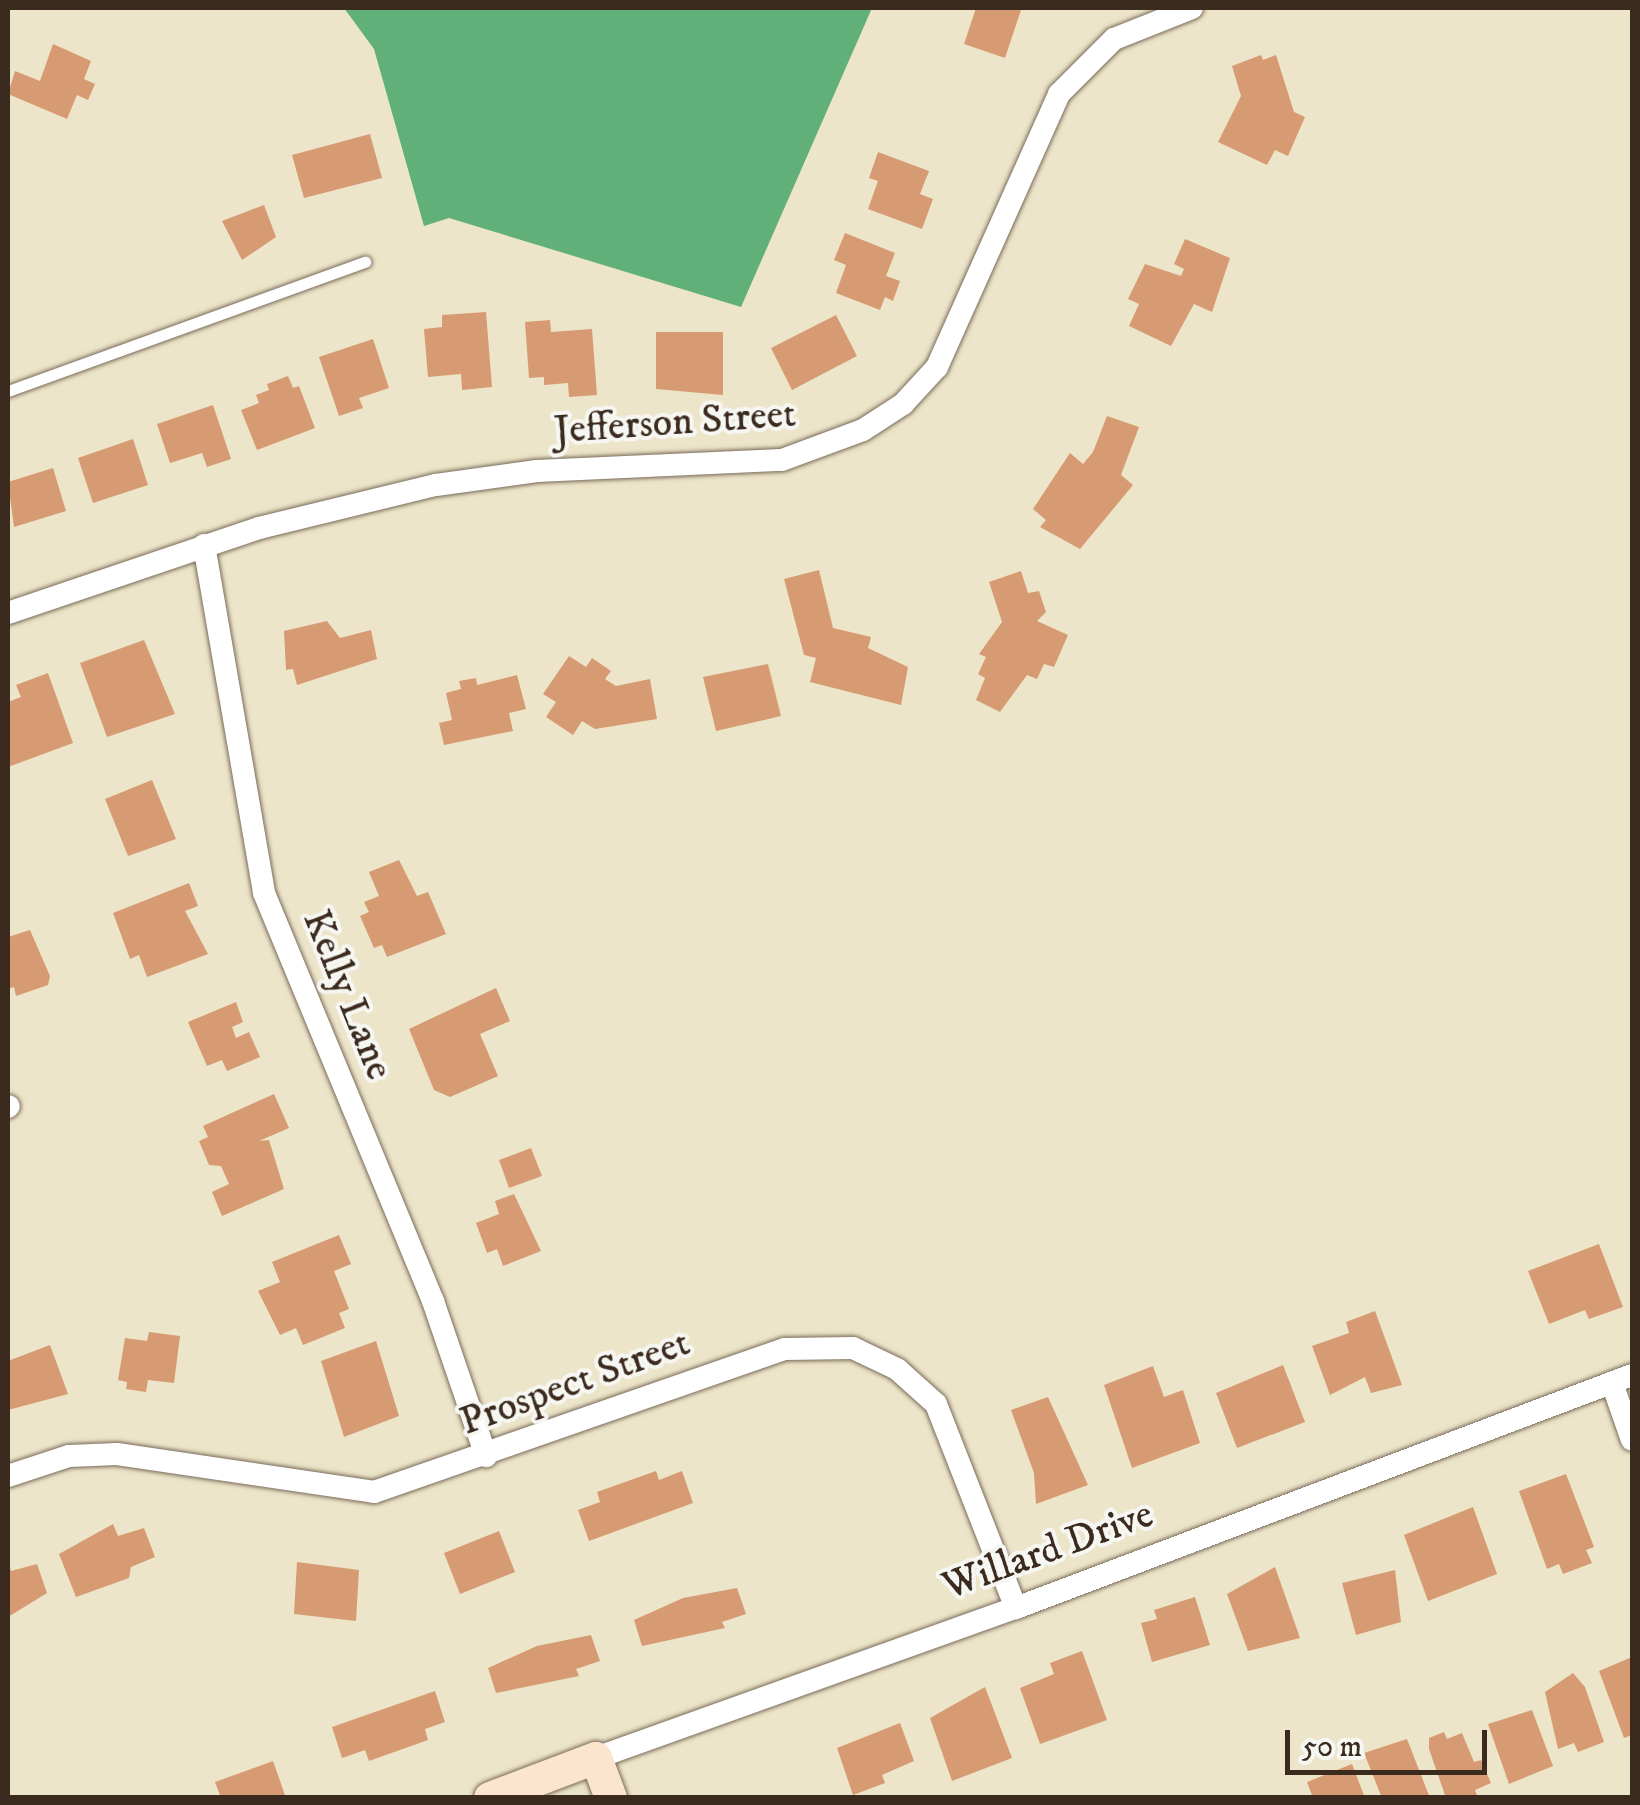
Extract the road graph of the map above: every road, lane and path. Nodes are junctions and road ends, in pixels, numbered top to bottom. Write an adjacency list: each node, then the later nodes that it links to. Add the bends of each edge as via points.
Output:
1 (1192, 8): 4 (street, Jefferson Street, via 1114,39 1059,94 944,353 903,404 862,430 782,460 537,470 436,485)
2 (365, 262): 3 (lane)
3 (8, 391)
4 (204, 545): 5 (street, Jefferson Street); 8 (street, Kelly Lane, via 264,893 434,1302)
5 (8, 613)
6 (1622, 1379): 7 (street); 10 (street, Willard Drive)
7 (1632, 1440)
8 (486, 1456): 9 (street, Prospect Street, via 356,1492 117,1454 69,1456); 10 (street, Prospect Street, via 785,1349 853,1348 898,1368 936,1404)
9 (8, 1476)
10 (1016, 1608): 11 (street, Willard Drive)
11 (596, 1758): 12 (street, Willard Drive); 13 (street)
12 (490, 1798)
13 (611, 1798)

